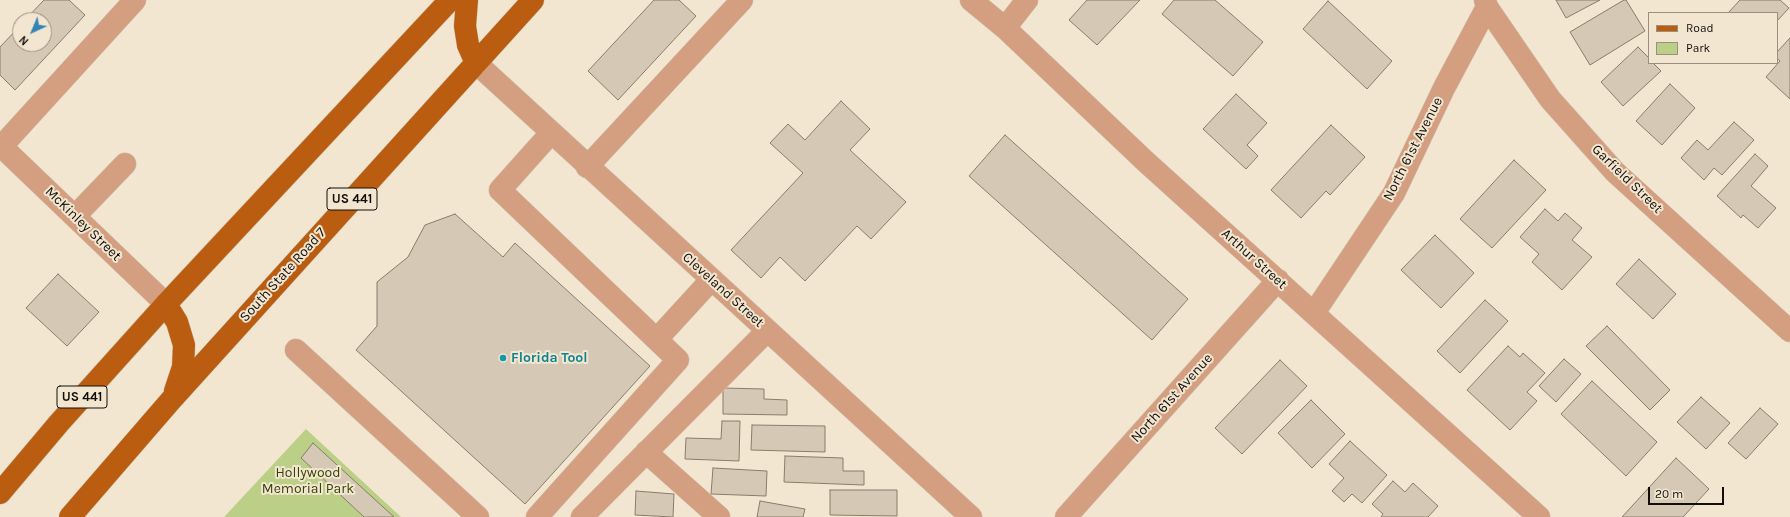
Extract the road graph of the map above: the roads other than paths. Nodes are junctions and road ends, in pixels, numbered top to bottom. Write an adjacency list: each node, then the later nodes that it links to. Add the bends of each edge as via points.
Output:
1 (135, 0): 12 (street)
2 (450, 0): 18 (main road, US 441)
3 (467, 0): 10 (main road, via 465,26 468,45)
4 (533, 0): 10 (main road, South State Road 7 / US 441)
5 (742, 0): 14 (street)
6 (971, 0): 9 (street, Arthur Street)
7 (1026, 0): 9 (street)
8 (1486, 4): 19 (street, North 61st Avenue, via 1394,193); 21 (street, Garfield Street, via 1550,100 1615,172)
9 (1005, 28): 17 (street, Arthur Street, via 1145,160)
10 (476, 63): 11 (street, Cleveland Street); 24 (main road, South State Road 7 / US 441)
11 (551, 133): 14 (street, Cleveland Street); 22 (street, via 500,190)
12 (0, 146): 15 (street, McKinley Street)
13 (125, 164): 15 (street)
14 (587, 167): 16 (street, Cleveland Street)
15 (75, 216): 18 (street, McKinley Street)
16 (711, 280): 20 (street, Cleveland Street); 22 (street)
17 (1278, 280): 19 (street, Arthur Street); 33 (street, North 61st Avenue)
18 (166, 304): 24 (main road, via 177,322 184,345 183,366); 26 (main road, US 441)
19 (1314, 313): 34 (street, Arthur Street)
20 (767, 331): 25 (street); 32 (street, Cleveland Street)
21 (1790, 331)
22 (657, 339): 29 (street, via 678,360)
23 (296, 350): 28 (street)
24 (172, 399): 27 (main road, South State Road 7 / US 441)
25 (646, 452): 30 (street); 31 (street)
26 (0, 493)
27 (70, 517)
28 (478, 517)
29 (537, 517)
30 (582, 517)
31 (719, 517)
32 (971, 517)
33 (1066, 517)
34 (1539, 517)

